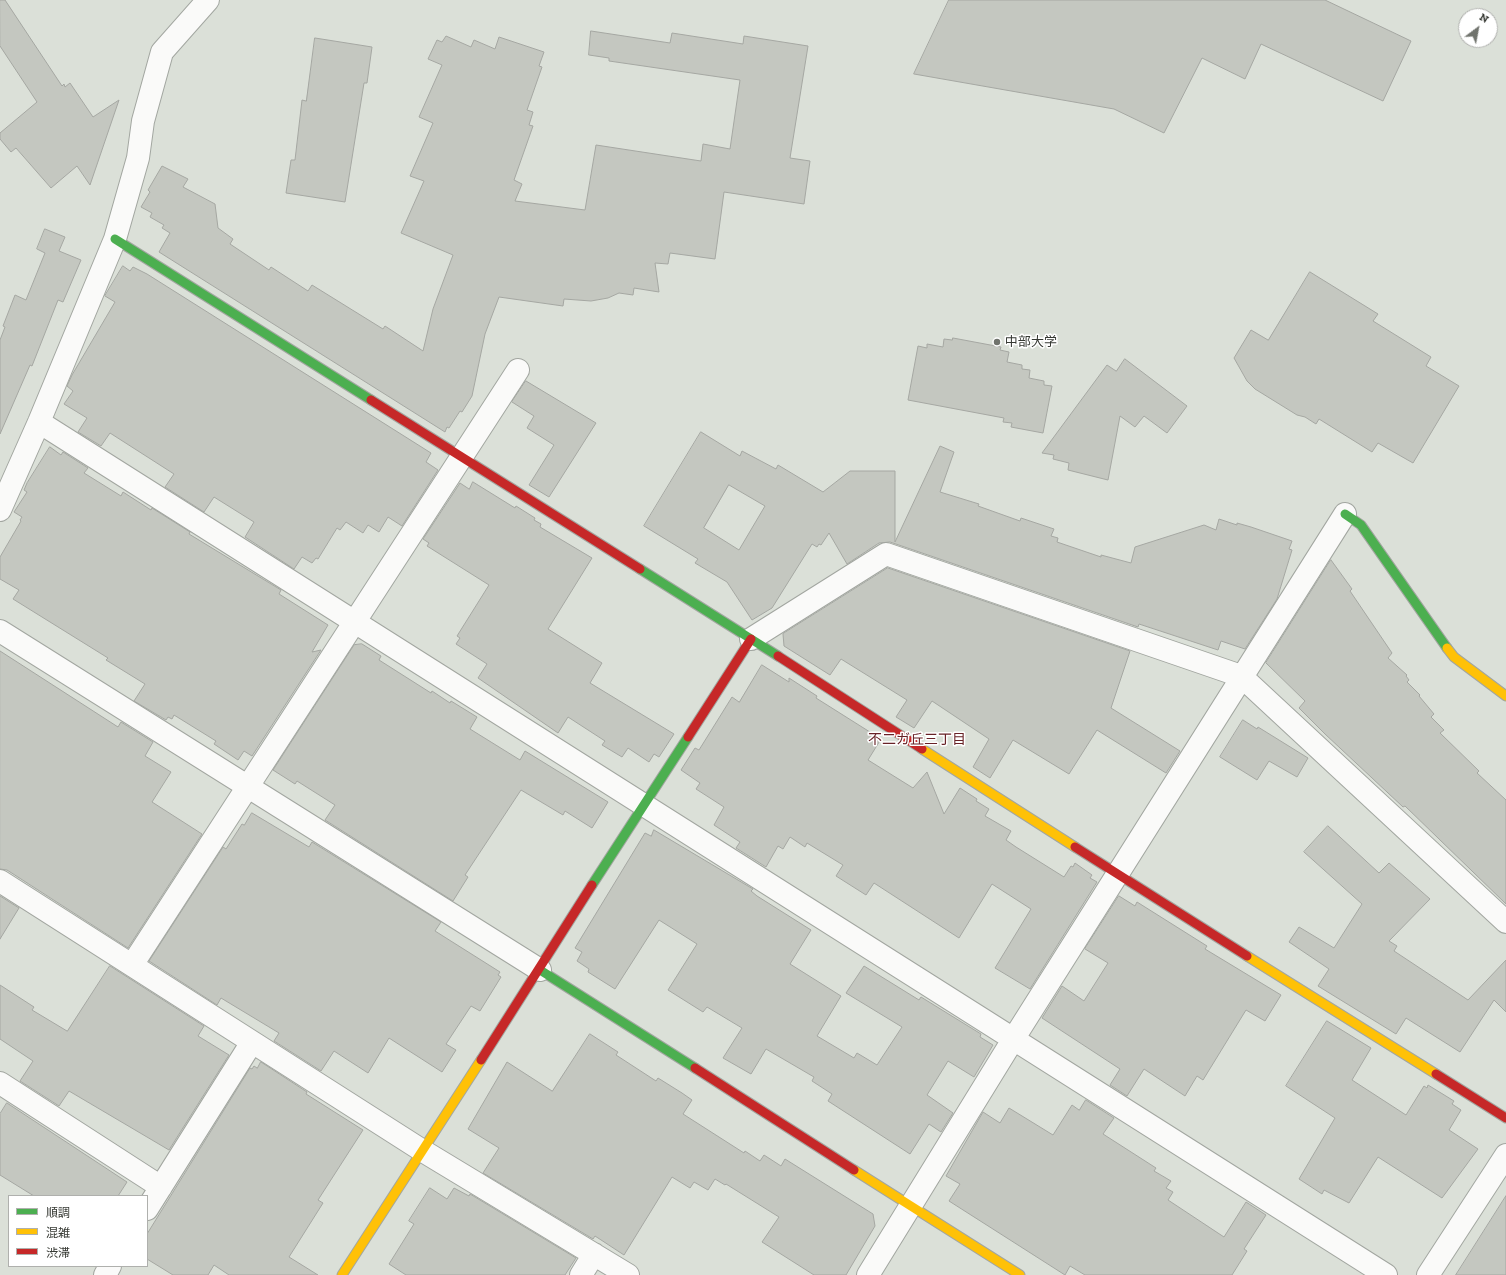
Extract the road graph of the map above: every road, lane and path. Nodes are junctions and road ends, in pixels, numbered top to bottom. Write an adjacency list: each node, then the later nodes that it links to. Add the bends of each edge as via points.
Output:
1 (208, 0): 2 (street, via 162,52 143,122 138,158)
2 (115, 239): 4 (street); 5 (street)
3 (518, 370): 5 (street)
4 (39, 422): 6 (street); 8 (street)
5 (461, 456): 8 (street); 10 (street)
6 (0, 510)
7 (1345, 514): 11 (street); 12 (street, via 1361,525 1454,657)
8 (354, 622): 13 (street); 14 (street)
9 (0, 631): 13 (street)
10 (752, 639): 11 (street, via 886,554); 14 (street); 15 (street)
11 (1242, 676): 15 (street); 17 (street)
12 (1506, 696)
13 (248, 787): 18 (street); 19 (street)
14 (642, 806): 19 (street); 20 (street)
15 (1118, 875): 20 (street); 23 (street)
16 (0, 881): 18 (street)
17 (1506, 922)
18 (132, 965): 21 (street)
19 (540, 970): 24 (street); 27 (street)
20 (1014, 1038): 27 (street); 35 (street)
21 (252, 1042): 24 (street); 26 (street)
22 (0, 1083): 26 (street)
23 (1506, 1118)
24 (423, 1151): 29 (street); 30 (street)
25 (1506, 1155): 36 (street)
26 (161, 1187): 28 (street)
27 (912, 1205): 33 (street); 34 (street)
28 (148, 1207)
29 (594, 1254): 31 (street); 32 (street)
30 (342, 1275)
31 (581, 1275)
32 (628, 1275)
33 (868, 1275)
34 (1020, 1275)
35 (1386, 1275)
36 (1428, 1275)

